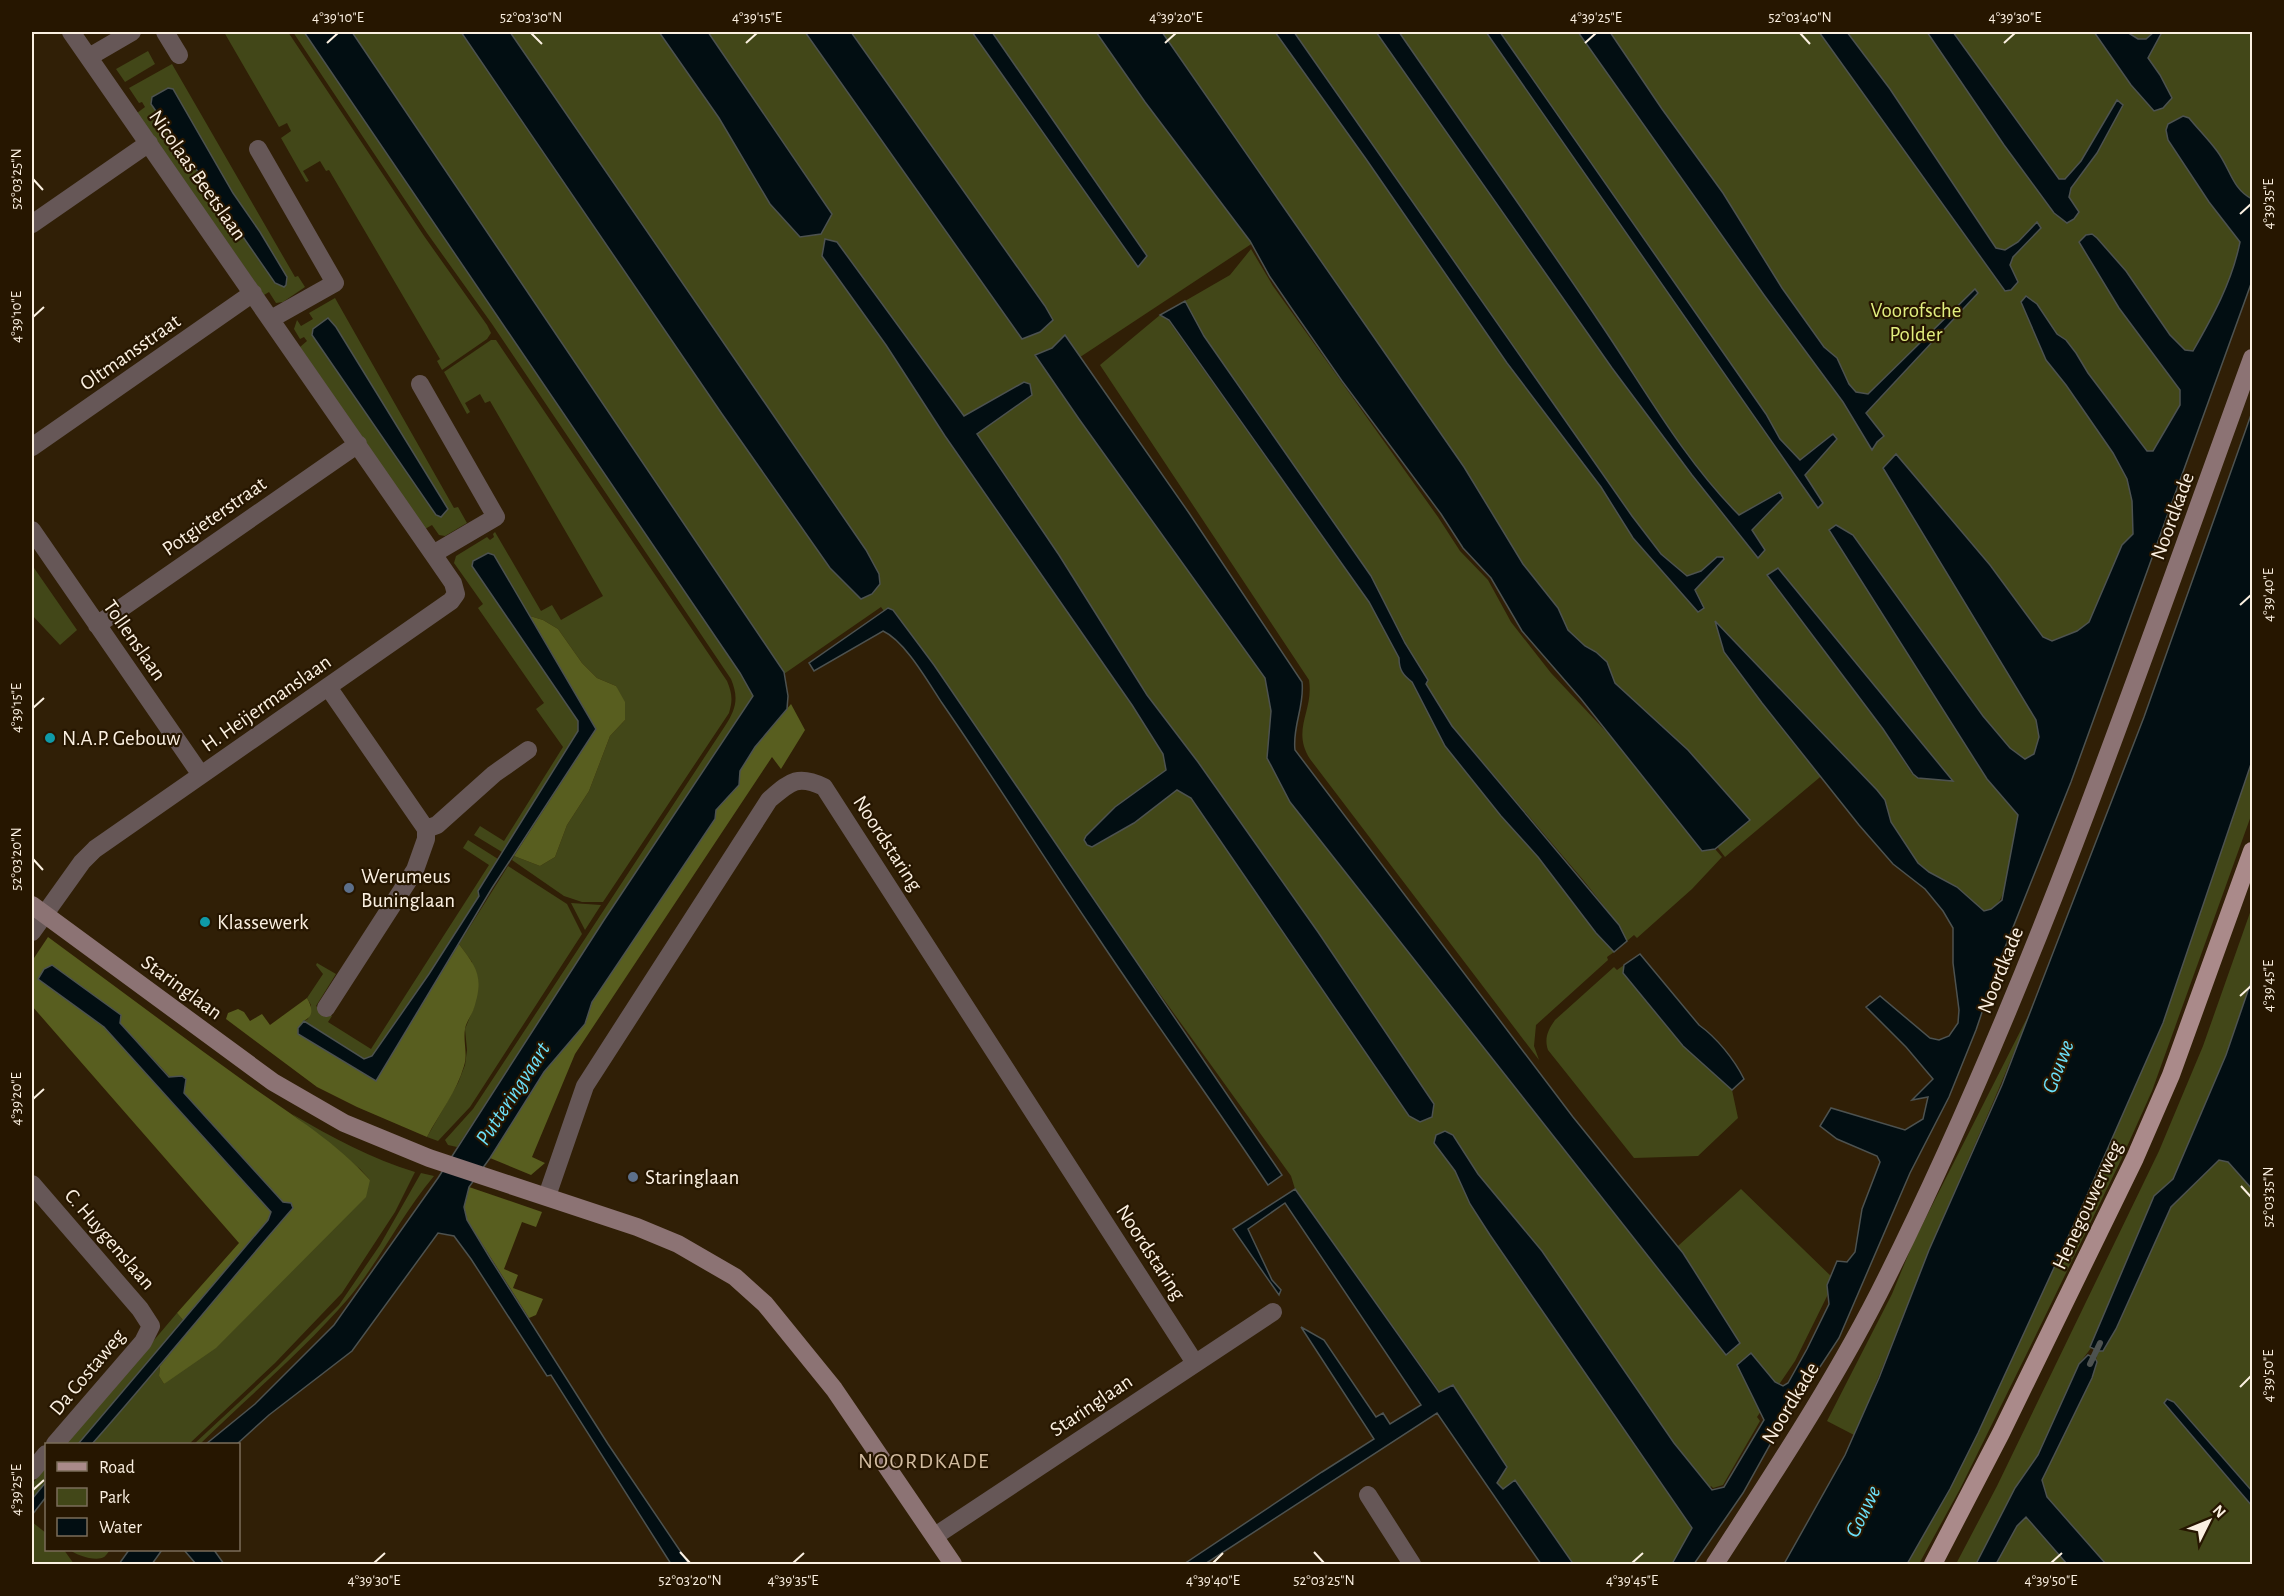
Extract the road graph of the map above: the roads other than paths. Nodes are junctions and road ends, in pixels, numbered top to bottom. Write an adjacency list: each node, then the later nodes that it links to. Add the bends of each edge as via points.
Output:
1 (71, 32): 5 (street, Nicolaas Beetslaan)
2 (132, 32): 5 (street)
3 (165, 32): 4 (street)
4 (179, 55)
5 (88, 57): 6 (street, Nicolaas Beetslaan)
6 (148, 143): 8 (street); 9 (street, Nicolaas Beetslaan)
7 (258, 149): 10 (street, via 335,283)
8 (32, 224)
9 (254, 293): 10 (street, Nicolaas Beetslaan); 14 (street, Oltmansstraat)
10 (271, 319): 13 (street, Nicolaas Beetslaan)
11 (2253, 358): 39 (street, Noordkade, via 2065,869 1952,1141 1885,1281 1830,1382)
12 (420, 384): 16 (street, via 496,517)
13 (358, 444): 16 (street, Nicolaas Beetslaan); 18 (street, Potgieterstraat)
14 (32, 447)
15 (32, 530): 18 (street, Tollenslaan)
16 (433, 554): 17 (street, Nicolaas Beetslaan)
17 (456, 594): 19 (street, H. Heijermanslaan)
18 (97, 625): 21 (street, Tollenslaan)
19 (328, 687): 21 (street, H. Heijermanslaan); 22 (street)
20 (528, 750): 22 (street, via 494,774 437,825)
21 (201, 776): 24 (street, H. Heijermanslaan, via 95,849)
22 (426, 829): 26 (street, via 415,870)
23 (2253, 851): 40 (main road, Henegouwerweg, via 2175,1065 2135,1158)
24 (38, 910): 25 (street, H. Heijermanslaan); 28 (street, Staringlaan, via 273,1082 344,1123 442,1163)
25 (32, 932)
26 (326, 1008)
27 (32, 1184): 30 (street, C. Huygenslaan)
28 (547, 1196): 31 (street, Noordstaring, via 585,1086 769,800 783,787 808,779 824,787); 36 (street, Staringlaan, via 678,1244 735,1277 765,1304 834,1389)
29 (1272, 1312): 31 (street, Staringlaan)
30 (152, 1326): 32 (street, Da Costaweg, via 143,1342)
31 (1195, 1363): 36 (street, Staringlaan)
32 (56, 1443)
33 (45, 1455): 34 (street)
34 (32, 1472)
35 (1368, 1495): 37 (street)
36 (935, 1536): 38 (street, Staringlaan)
37 (1408, 1563)
38 (953, 1564)
39 (1715, 1564)
40 (1933, 1564)

